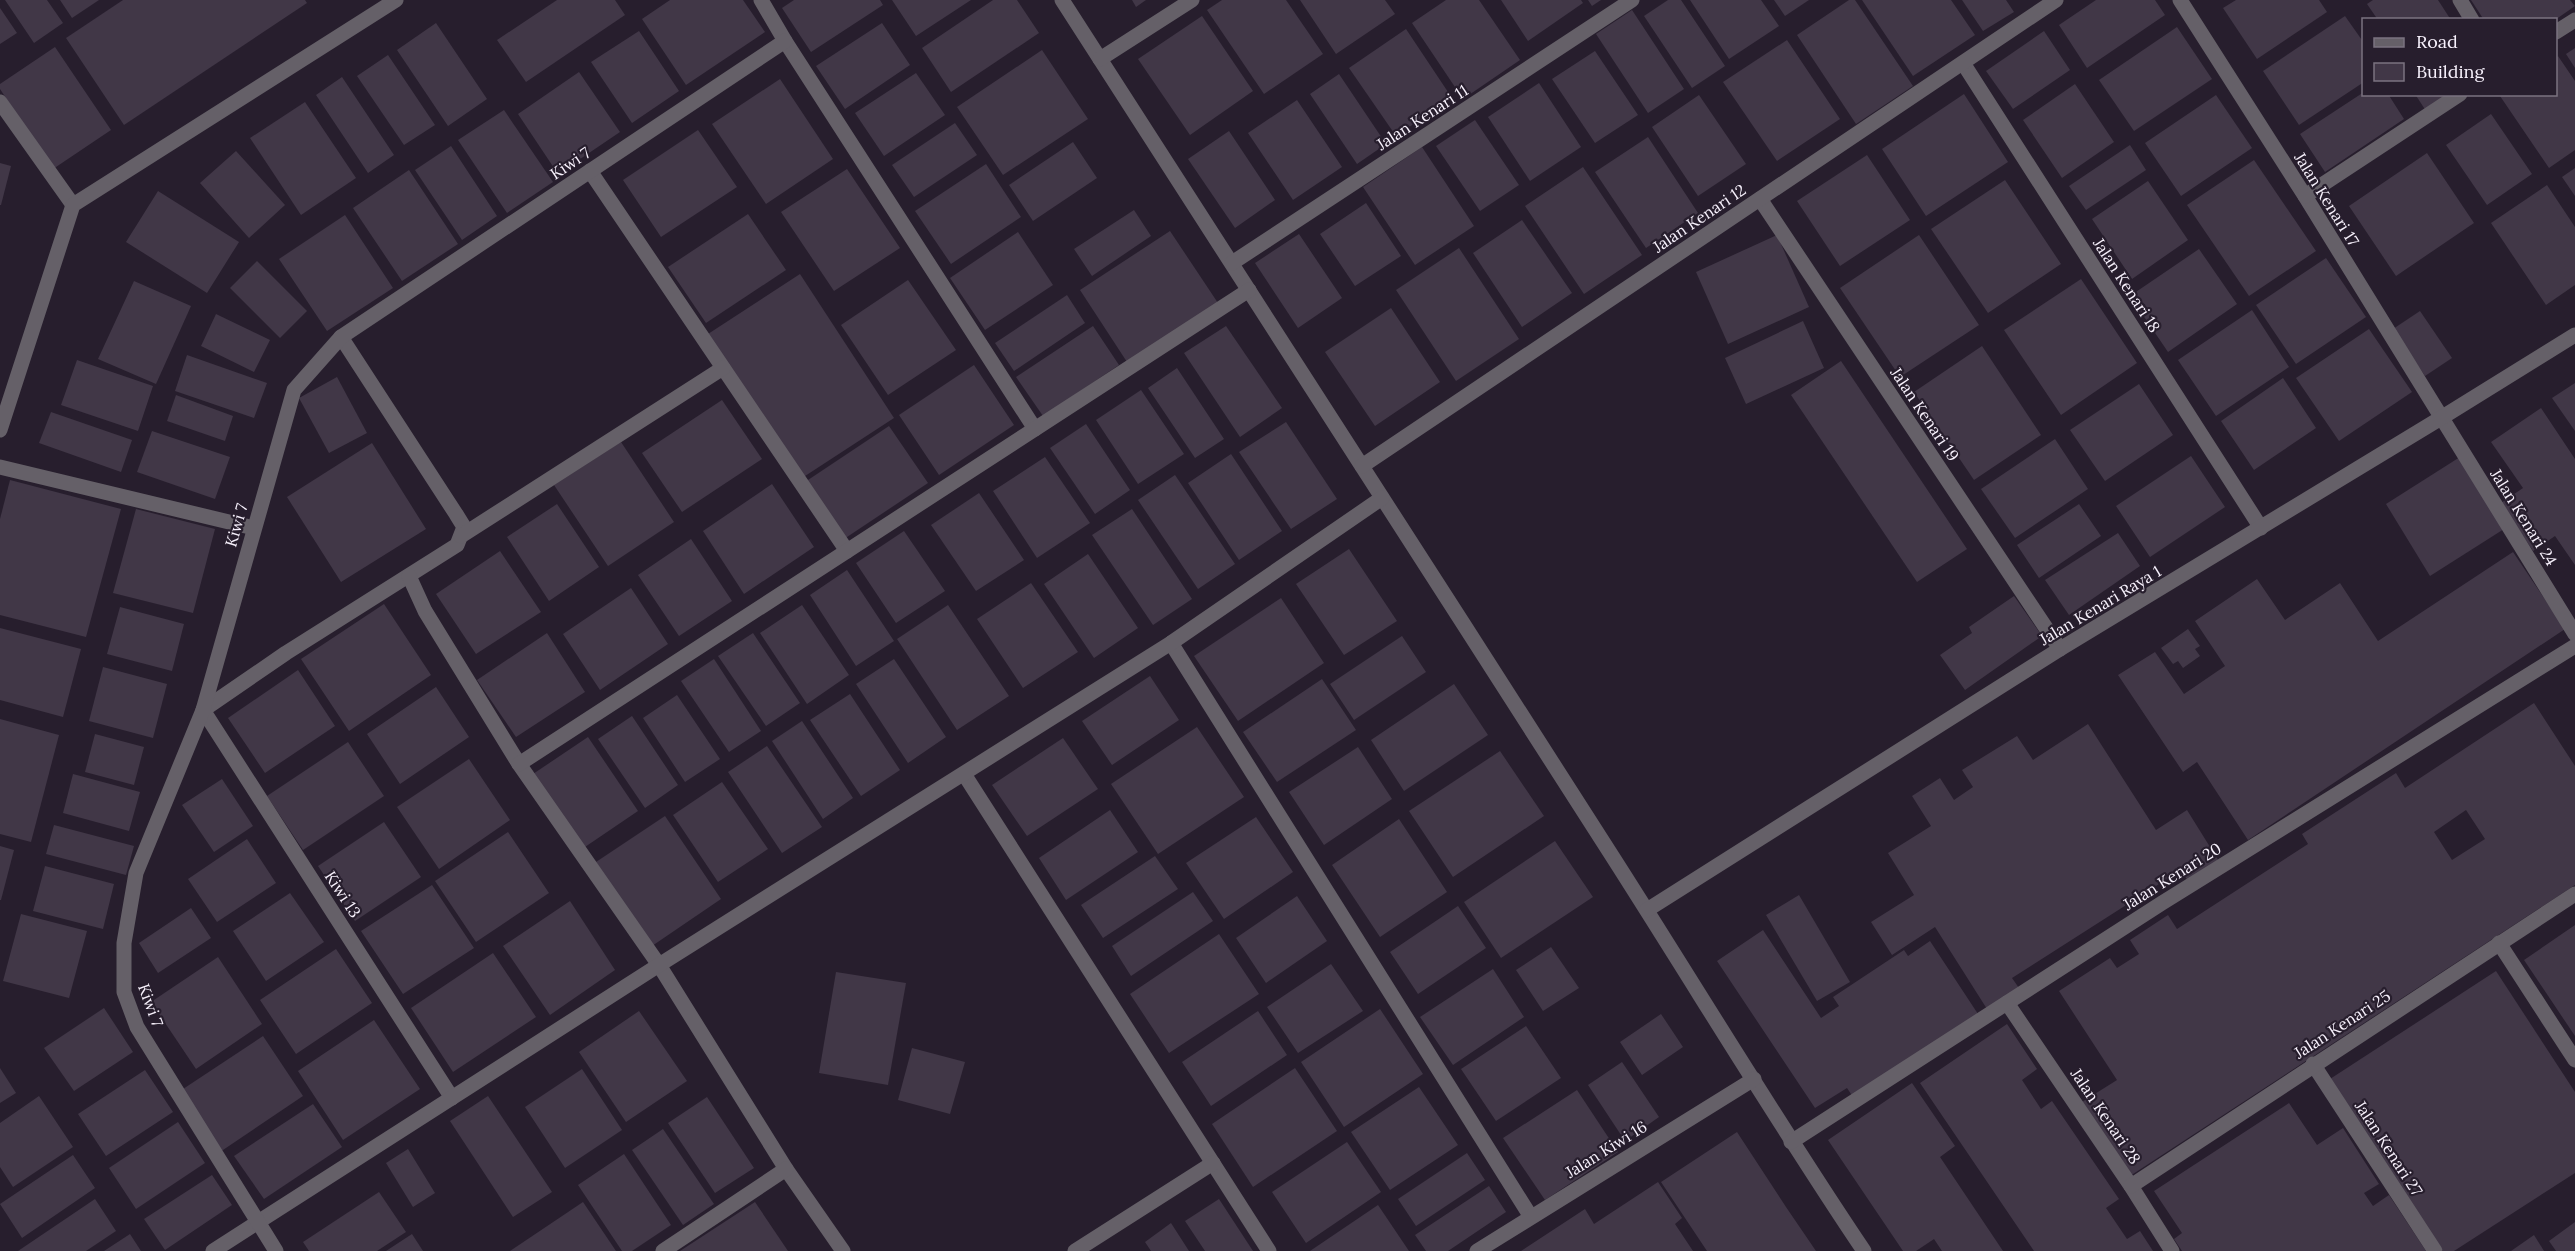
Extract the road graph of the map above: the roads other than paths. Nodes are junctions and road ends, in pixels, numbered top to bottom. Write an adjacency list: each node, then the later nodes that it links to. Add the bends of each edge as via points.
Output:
1 (396, 0): 20 (street)
2 (762, 0): 12 (street)
3 (1062, 0): 13 (street)
4 (1192, 0): 13 (street)
5 (1632, 0): 21 (street, Jalan Kenari 11)
6 (2056, 0): 14 (street, Jalan Kenari 12)
7 (2180, 0): 18 (street, Jalan Kenari 17)
8 (2460, 0): 9 (street)
9 (2471, 18)
10 (2575, 20): 11 (street)
11 (2557, 31)
12 (785, 41): 17 (street, Kiwi 7); 27 (street)
13 (1100, 59): 21 (street)
14 (1963, 63): 19 (street, Jalan Kenari 12); 33 (street, Jalan Kenari 18)
15 (2457, 96): 18 (street)
16 (0, 102): 20 (street)
17 (591, 171): 24 (street, Kiwi 7); 25 (street)
18 (2305, 196): 26 (street, Jalan Kenari 17)
19 (1760, 199): 29 (street, Jalan Kenari 12); 40 (street, Jalan Kenari 19)
20 (73, 205): 28 (street)
21 (1232, 263): 22 (street)
22 (1249, 290): 27 (street); 29 (street)
23 (2575, 334): 26 (street, Jalan Kenari Raya 1)
24 (341, 337): 32 (street, Kiwi 7, via 294,390); 34 (street, via 464,527)
25 (723, 368): 34 (street); 35 (street)
26 (2442, 418): 33 (street, Jalan Kenari Raya 1); 37 (street, Jalan Kenari 24)
27 (1035, 429): 35 (street)
28 (0, 430)
29 (1362, 466): 31 (street)
30 (0, 467): 32 (street)
31 (1382, 498): 38 (street); 45 (street)
32 (254, 528): 41 (street, Kiwi 7)
33 (2261, 528): 40 (street, Jalan Kenari Raya 1)
34 (462, 536): 36 (street, via 457,545)
35 (847, 552): 42 (street)
36 (409, 576): 41 (street); 42 (street, via 425,611)
37 (2575, 634)
38 (1171, 643): 43 (street); 57 (street)
39 (2575, 646): 48 (street, Jalan Kenari 20)
40 (2060, 649): 45 (street, Jalan Kenari Raya 1)
41 (203, 710): 52 (street, Kiwi 13); 58 (street, Kiwi 7, via 136,873 124,943 124,992 137,1027)
42 (519, 764): 47 (street)
43 (964, 774): 47 (street); 54 (street)
44 (2575, 894): 46 (street, Jalan Kenari 25)
45 (1647, 910): 51 (street)
46 (2499, 943): 49 (street); 50 (street, Jalan Kenari 25)
47 (659, 965): 52 (street); 55 (street)
48 (2007, 1003): 53 (street, Jalan Kenari 20); 56 (street, Jalan Kenari 28)
49 (2575, 1060)
50 (2313, 1064): 56 (street, Jalan Kenari 25); 68 (street, Jalan Kenari 27)
51 (1754, 1078): 53 (street); 57 (street, Jalan Kiwi 16)
52 (452, 1098): 58 (street)
53 (1791, 1142): 66 (street)
54 (1213, 1163): 63 (street); 64 (street)
55 (786, 1169): 61 (street); 62 (street)
56 (2131, 1186): 67 (street, Jalan Kenari 28)
57 (1531, 1216): 65 (street, Jalan Kiwi 16)
58 (258, 1222): 59 (street); 60 (street, Kiwi 7)
59 (213, 1251)
60 (276, 1251)
61 (663, 1251)
62 (843, 1251)
63 (1075, 1251)
64 (1269, 1251)
65 (1477, 1251)
66 (1864, 1251)
67 (2172, 1251)
68 (2435, 1251)

